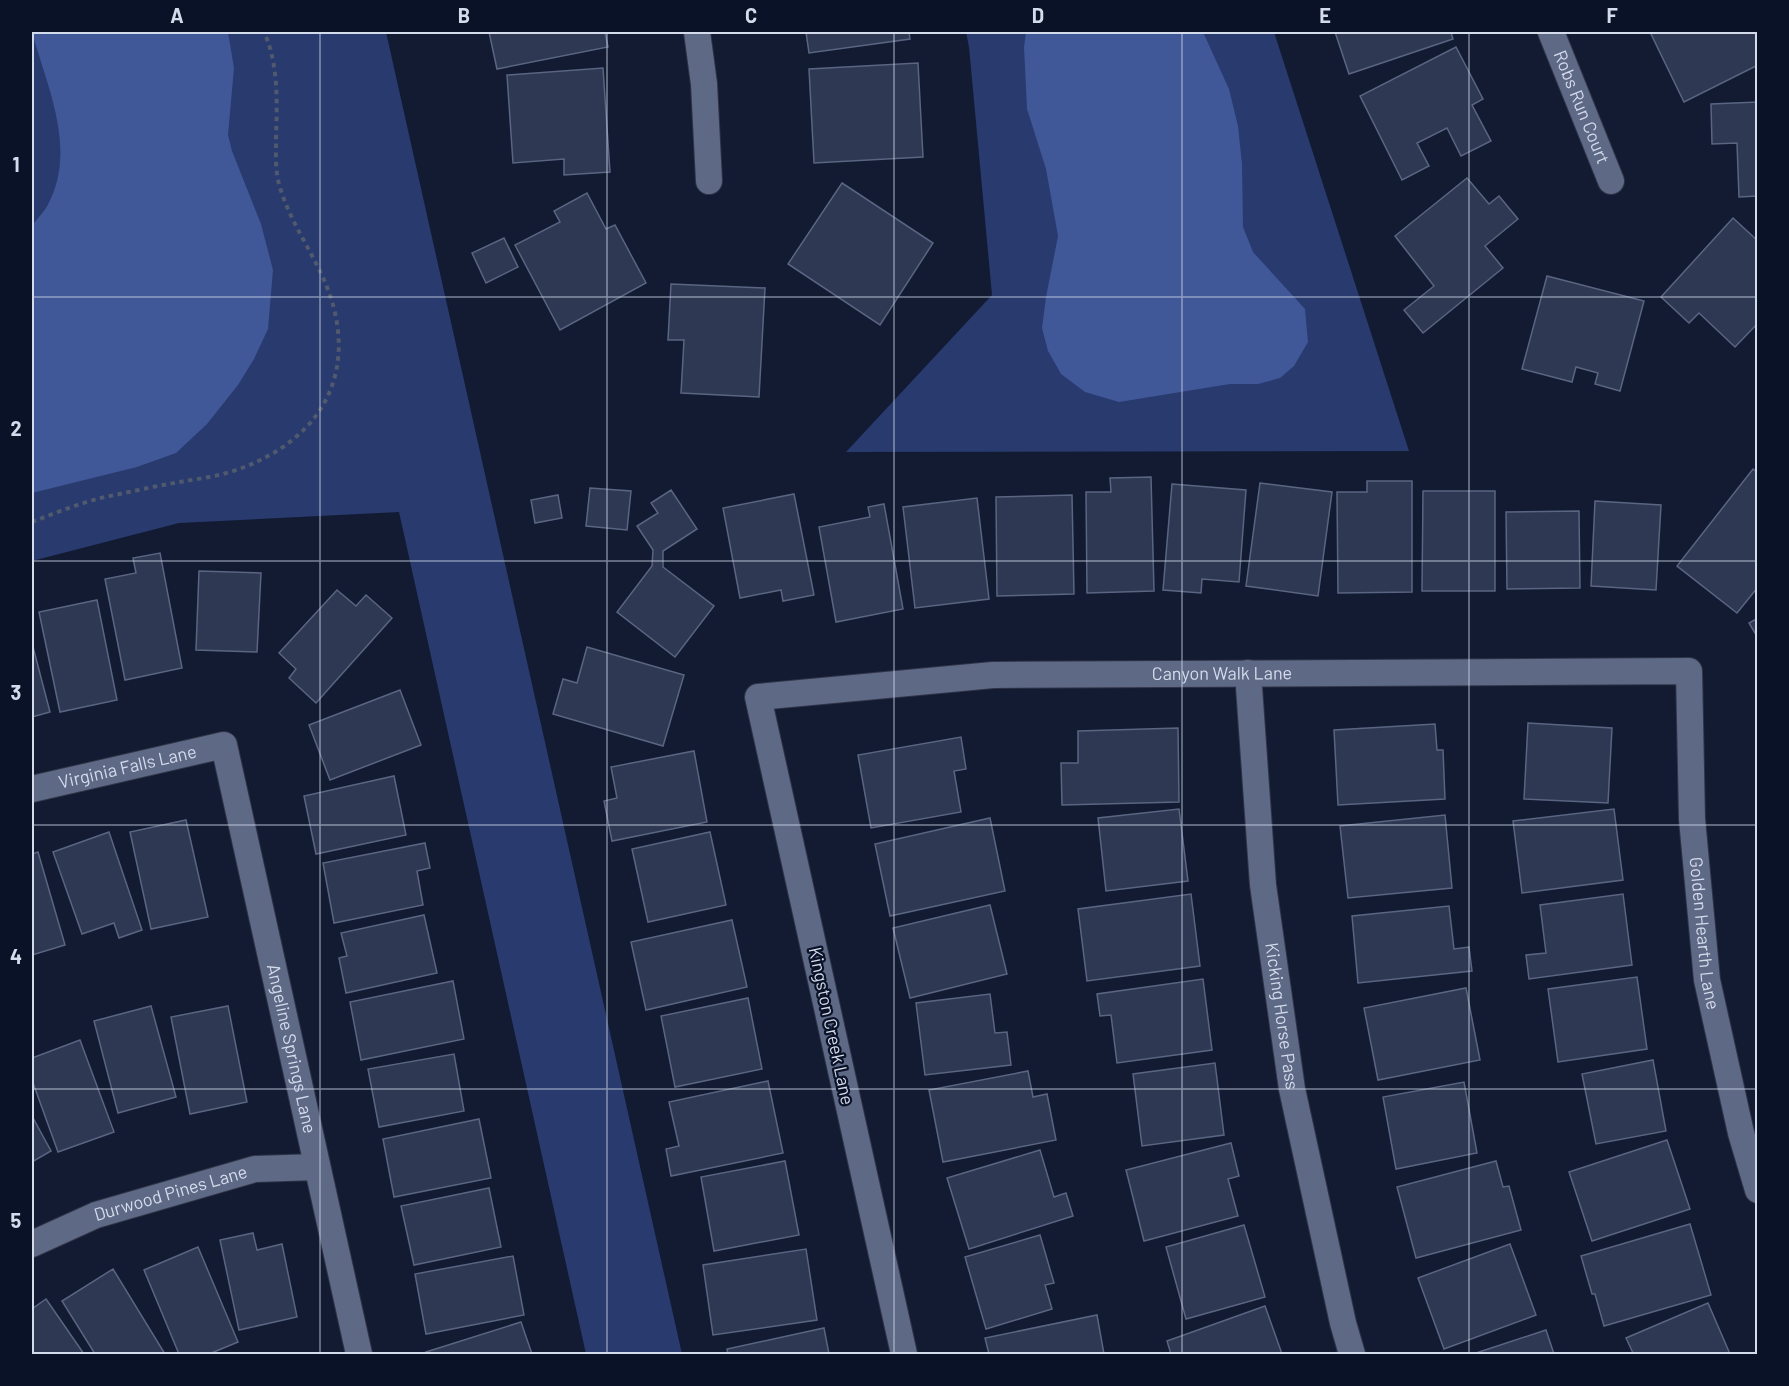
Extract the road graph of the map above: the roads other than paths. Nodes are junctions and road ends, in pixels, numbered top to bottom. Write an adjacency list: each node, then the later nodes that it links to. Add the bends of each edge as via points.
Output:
1 (697, 32): 3 (street)
2 (1551, 32): 4 (street, Robs Run Court)
3 (709, 181)
4 (1611, 182)
5 (1689, 671): 6 (street, Canyon Walk Lane); 11 (street, Golden Hearth Lane, via 1692,819 1707,980 1741,1133)
6 (1248, 673): 7 (street, Canyon Walk Lane, via 993,675); 15 (street, Kicking Horse Pass, via 1263,885 1292,1089)
7 (758, 697): 14 (street, Kingston Creek Lane)
8 (224, 745): 9 (street, Virginia Falls Lane); 10 (street, Angeline Springs Lane)
9 (32, 789)
10 (317, 1167): 12 (street, Durwood Pines Lane, via 255,1169 96,1215); 13 (street, Angeline Springs Lane)
11 (1758, 1190)
12 (32, 1244)
13 (359, 1354)
14 (904, 1354)
15 (1352, 1354)

